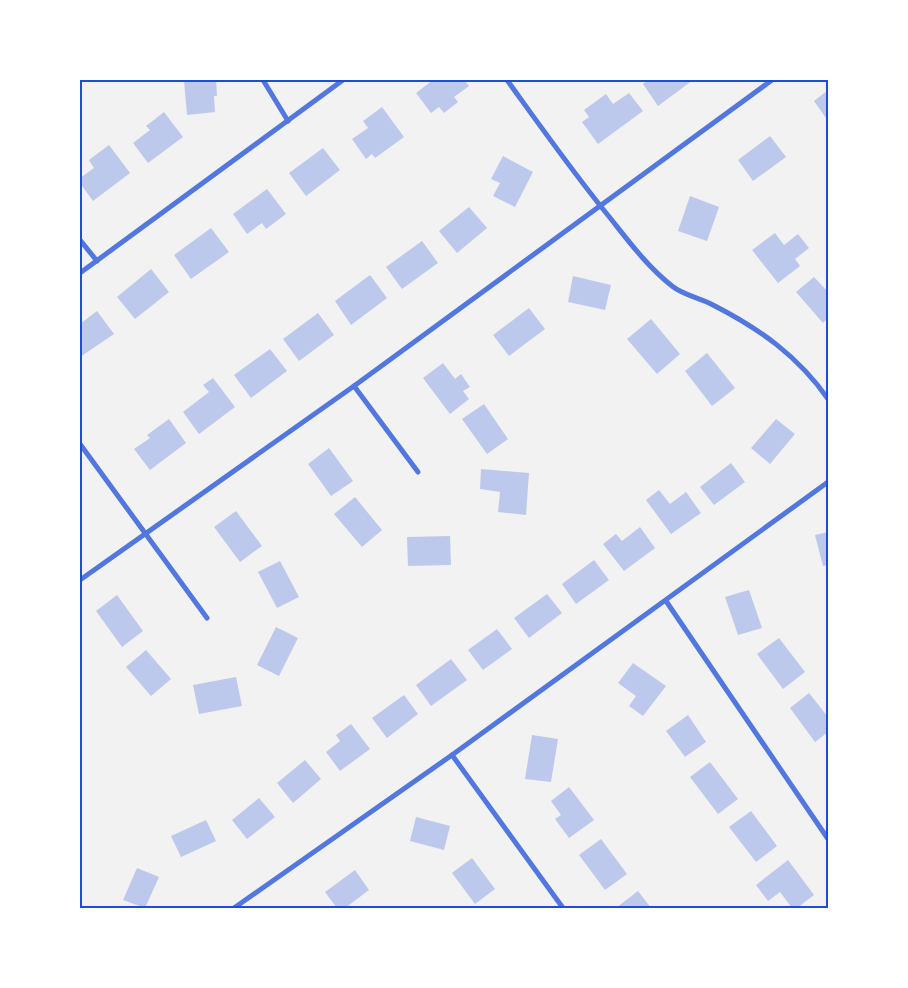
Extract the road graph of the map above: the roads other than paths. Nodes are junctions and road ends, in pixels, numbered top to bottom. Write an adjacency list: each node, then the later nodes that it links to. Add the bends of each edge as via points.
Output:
1 (263, 80): 5 (street)
2 (343, 80): 5 (street)
3 (507, 80): 6 (street)
4 (772, 80): 6 (street)
5 (288, 120): 8 (street)
6 (599, 205): 10 (street); 11 (street, via 645,263 674,288 756,328 785,349)
7 (80, 240): 8 (street)
8 (97, 261): 9 (street)
9 (80, 273)
10 (354, 386): 13 (street); 15 (street)
11 (828, 400)
12 (80, 444): 15 (street)
13 (418, 472)
14 (828, 482): 17 (street)
15 (146, 534): 16 (street); 18 (street)
16 (80, 580)
17 (666, 601): 19 (street); 20 (street)
18 (208, 618)
19 (452, 755): 21 (street); 22 (street)
20 (828, 839)
21 (234, 908)
22 (563, 908)

